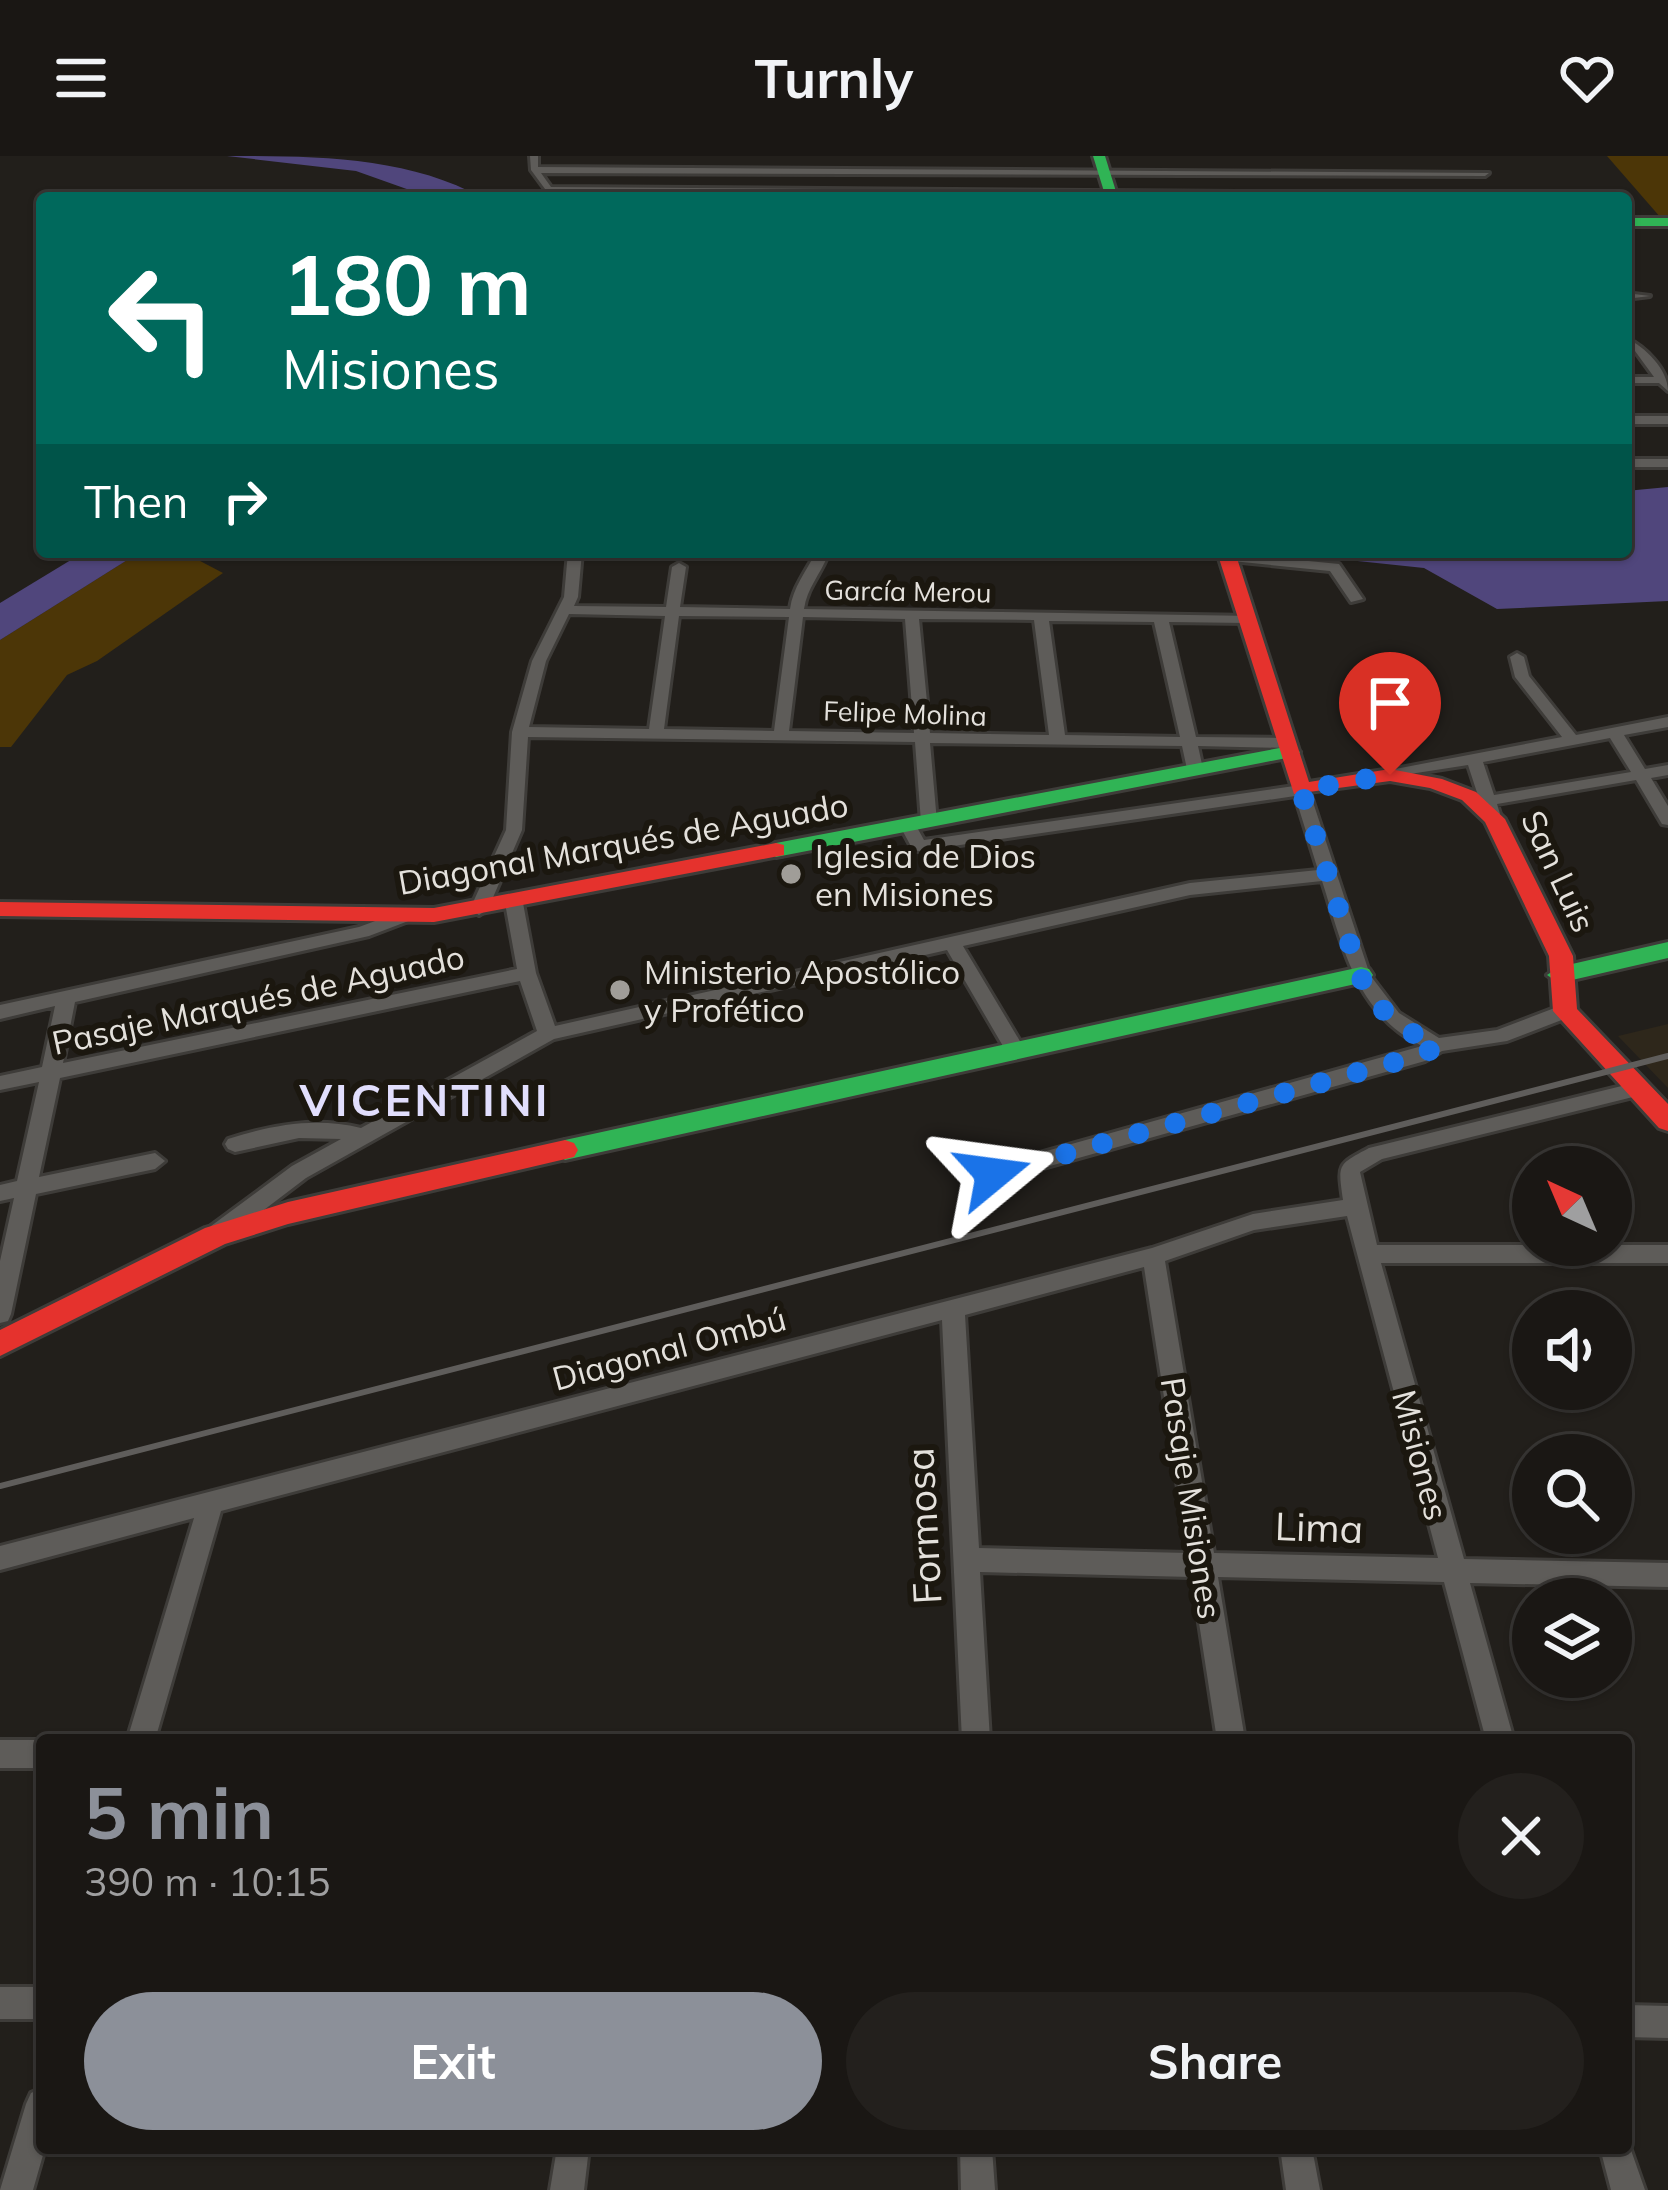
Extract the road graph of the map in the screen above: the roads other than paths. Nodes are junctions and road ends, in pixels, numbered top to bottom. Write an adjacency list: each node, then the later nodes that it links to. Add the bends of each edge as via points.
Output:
1 (534, 156): 6 (street)
2 (730, 156): 7 (street)
3 (885, 156): 8 (street)
4 (1268, 156): 9 (street)
5 (1472, 162): 9 (street, via 1485,173)
6 (535, 170): 7 (street); 11 (street, via 548,190)
7 (729, 170): 8 (street); 12 (street)
8 (885, 170): 10 (street); 13 (street)
9 (1278, 172): 10 (street); 16 (street)
10 (1106, 180): 14 (street); 15 (street)
11 (620, 192)
12 (727, 192)
13 (886, 192)
14 (930, 192)
15 (1244, 192)
16 (1288, 192)
17 (1632, 222): 18 (street)
18 (1668, 222)
19 (1632, 296): 20 (street)
20 (1645, 296)
21 (1632, 348): 23 (street)
22 (1632, 381): 23 (street)
23 (1665, 384)
24 (1632, 420): 25 (street)
25 (1668, 420)
26 (1632, 463): 27 (street)
27 (1668, 463)
28 (573, 558): 34 (street)
29 (820, 558): 36 (street, via 800,589)
30 (1228, 558): 40 (street)
31 (1254, 558): 33 (street, via 1334,567)
32 (679, 567): 35 (street)
33 (1356, 599)
34 (567, 610): 35 (street, García Merou); 43 (street, via 539,662)
35 (674, 614): 36 (street, García Merou); 44 (street)
36 (798, 614): 37 (street, García Merou); 45 (street)
37 (912, 614): 38 (street, García Merou); 47 (street)
38 (1042, 617): 39 (street, García Merou); 48 (street)
39 (1161, 620): 40 (street, García Merou); 51 (street)
40 (1248, 620): 50 (street)
41 (1517, 657): 49 (street, via 1522,677)
42 (1668, 722): 46 (street)
43 (520, 732): 44 (street, Felipe Molina); 66 (street, via 514,830)
44 (656, 733): 45 (street, Felipe Molina)
45 (781, 734): 47 (street, Felipe Molina)
46 (1616, 734): 49 (street); 55 (street)
47 (920, 739): 48 (street, Felipe Molina); 62 (street)
48 (1058, 740): 51 (street, Felipe Molina)
49 (1573, 741): 52 (street)
50 (1289, 747): 51 (street, Diagonal Marqués de Aguado); 56 (street)
51 (1193, 756): 57 (street, Diagonal Marqués de Aguado)
52 (1474, 758): 54 (street); 58 (street, San Luis)
53 (1668, 770): 55 (street)
54 (1390, 775): 56 (street); 58 (street, via 1435,783)
55 (1642, 775): 58 (street); 59 (street)
56 (1301, 790): 60 (street, Diagonal Marqués de Aguado); 63 (street)
57 (1054, 797): 60 (street); 61 (street, Diagonal Marqués de Aguado)
58 (1491, 810): 71 (street, San Luis)
59 (1668, 820)
60 (1073, 821): 61 (street, Diagonal Marqués de Aguado)
61 (986, 823): 62 (street, Diagonal Marqués de Aguado)
62 (918, 824): 64 (street, Diagonal Marqués de Aguado)
63 (1328, 875): 69 (street, via 1229,882); 73 (street)
64 (514, 903): 66 (street, Diagonal Marqués de Aguado); 72 (street)
65 (0, 909): 67 (street)
66 (479, 909): 67 (street, Diagonal Marqués de Aguado)
67 (405, 916): 74 (street, Diagonal Marqués de Aguado)
68 (1668, 933): 71 (street)
69 (952, 943): 77 (street); 79 (street)
70 (1668, 950): 71 (street)
71 (1560, 965): 75 (street, San Luis)
72 (527, 973): 77 (street); 80 (street, Pasaje Marqués de Aguado)
73 (1360, 976): 78 (street, via 1406,1033); 79 (street)
74 (66, 1000): 76 (street, Diagonal Marqués de Aguado); 80 (street)
75 (1565, 1011): 78 (street, via 1500,1036); 82 (street)
76 (0, 1012)
77 (548, 1034): 84 (street)
78 (1438, 1045): 87 (street)
79 (1014, 1048): 91 (street)
80 (51, 1072): 81 (street, Pasaje Marqués de Aguado); 88 (street)
81 (0, 1083)
82 (1638, 1089): 83 (street); 90 (street, Misiones, via 1376,1153 1349,1168)
83 (1668, 1121)
84 (363, 1136): 85 (street, via 297,1126); 91 (street, via 298,1172)
85 (235, 1144)
86 (155, 1161): 88 (street)
87 (993, 1174)
88 (29, 1188): 89 (street); 96 (street)
89 (0, 1193)
90 (1355, 1206): 92 (street, Misiones); 94 (street, Diagonal Ombú, via 1253,1222)
91 (215, 1236): 97 (street)
92 (1369, 1254): 93 (street); 102 (street, Misiones)
93 (1668, 1254)
94 (1153, 1256): 95 (street, Diagonal Ombú); 101 (street, Pasaje Misiones)
95 (953, 1307): 98 (street, Diagonal Ombú); 100 (street, Formosa)
96 (0, 1314)
97 (0, 1344)
98 (211, 1504): 99 (street, Diagonal Ombú); 104 (street)
99 (0, 1558)
100 (967, 1560): 101 (street, Lima); 105 (street, Formosa)
101 (1202, 1563): 102 (street, Lima); 106 (street, Pasaje Misiones)
102 (1451, 1570): 103 (street, Lima); 107 (street, Misiones)
103 (1668, 1575)
104 (143, 1734)
105 (976, 1734)
106 (1230, 1734)
107 (1498, 1734)
108 (0, 1754): 109 (street)
109 (36, 1754)
110 (0, 2002): 111 (street)
111 (36, 2002)
112 (1632, 2021): 113 (street)
113 (1668, 2022)
114 (36, 2124): 119 (street)
115 (571, 2154): 120 (street)
116 (976, 2154): 121 (street)
117 (1297, 2154): 122 (street)
118 (1618, 2154): 123 (street)
119 (16, 2190)
120 (567, 2190)
121 (978, 2190)
122 (1303, 2190)
123 (1628, 2190)

